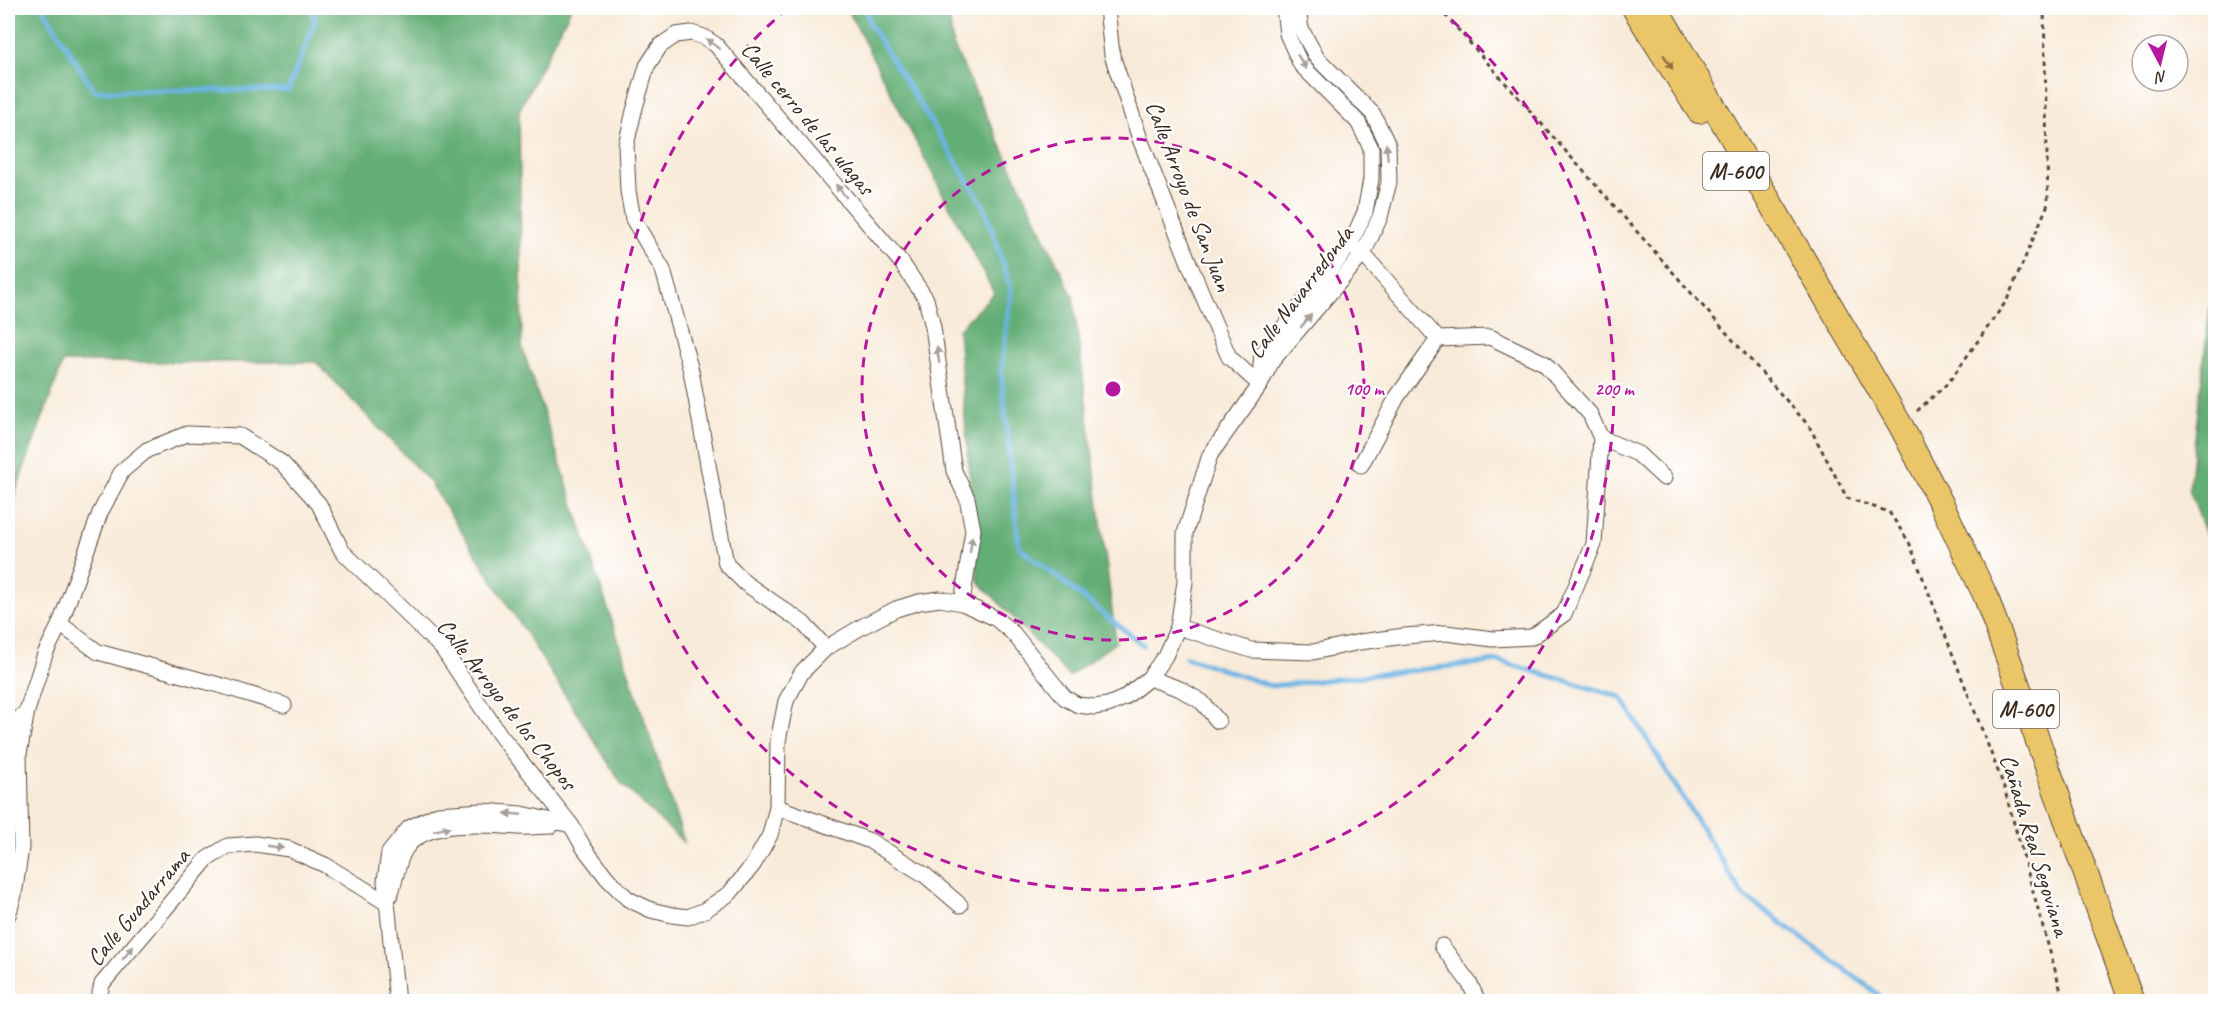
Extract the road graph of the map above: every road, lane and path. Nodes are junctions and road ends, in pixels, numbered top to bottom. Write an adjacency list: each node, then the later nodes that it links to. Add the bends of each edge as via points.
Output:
1 (1107, 8): 9 (street, Calle Arroyo de San Juan, via 1112,55 1140,139 1196,278 1229,357)
2 (1284, 8): 7 (street, Calle Navarredonda, one-way to 7, via 1287,34 1301,65 1358,122 1371,148 1371,179)
3 (1299, 8): 7 (street, Calle Navarredonda, one-way to 3, via 1380,217 1389,182 1388,145 1373,114 1317,58 1301,29)
4 (1439, 8): 32 (path, Cañada Real Segoviana, via 1809,426 1847,498 1889,512 1910,542 2003,784)
5 (2044, 8): 10 (path, via 2048,204 2007,300 1948,383)
6 (1640, 9): 10 (highway, M-600, via 1749,190 1841,325)
7 (1357, 250): 8 (street); 9 (street, Calle Navarredonda, via 1262,354)
8 (1438, 339): 11 (street, via 1490,337 1544,363 1590,414); 12 (street, via 1397,397)
9 (1260, 385): 16 (street, Calle Navarredonda, via 1210,454 1185,533 1185,582)
10 (1900, 426): 33 (highway, M-600, via 1986,597)
11 (1601, 438): 13 (street, via 1638,454); 16 (street, via 1594,544 1564,614 1532,637 1493,639 1446,633 1360,642 1313,652 1272,651 1251,650)
12 (1361, 465)
13 (1664, 478)
14 (962, 603): 17 (street, Calle Navarredonda, via 940,599 896,609); 17 (street, Calle cerro de las ulagas, one-way to 17, via 973,530 967,498 954,471 926,299 901,262 716,45 691,33 676,35 660,46 647,66 626,145 633,219 663,270 691,370 726,564 803,623); 18 (street, Calle Navarredonda, via 995,618 1013,633 1065,698 1078,705 1108,705)
15 (60, 624): 19 (street, via 98,652); 20 (street, Calle Arroyo de los Chopos, via 45,654); 24 (street, Calle Arroyo de los Chopos, via 100,513 123,471 147,450 187,434 240,436 282,463 319,504 342,551 442,648 500,735)
16 (1178, 627): 18 (street, Calle Navarredonda, via 1165,656)
17 (826, 648): 23 (street, Calle Navarredonda, via 802,672 786,701 778,741)
18 (1149, 678): 21 (street, via 1202,702)
19 (284, 705)
20 (27, 711): 22 (street); 27 (street, Calle Arroyo de los Chopos, via 19,754 21,848)
21 (1218, 721)
22 (8, 730)
23 (777, 807): 24 (street, Calle Navarredonda, via 770,835 753,865 730,893 688,917 651,910 628,899 606,878); 26 (street, via 870,841 925,875)
24 (571, 825): 25 (street, via 512,813 438,814 409,828 389,853)
25 (387, 903): 29 (street, Calle Guadarrama, one-way to 25, via 102,984 207,859 228,846 255,844 289,849 326,865); 30 (street)
26 (960, 905)
27 (8, 915)
28 (1442, 946): 31 (street, via 1470,984)
29 (98, 1002)
30 (397, 1002)
31 (1478, 1002)
32 (2064, 1002)
33 (2132, 1002)

